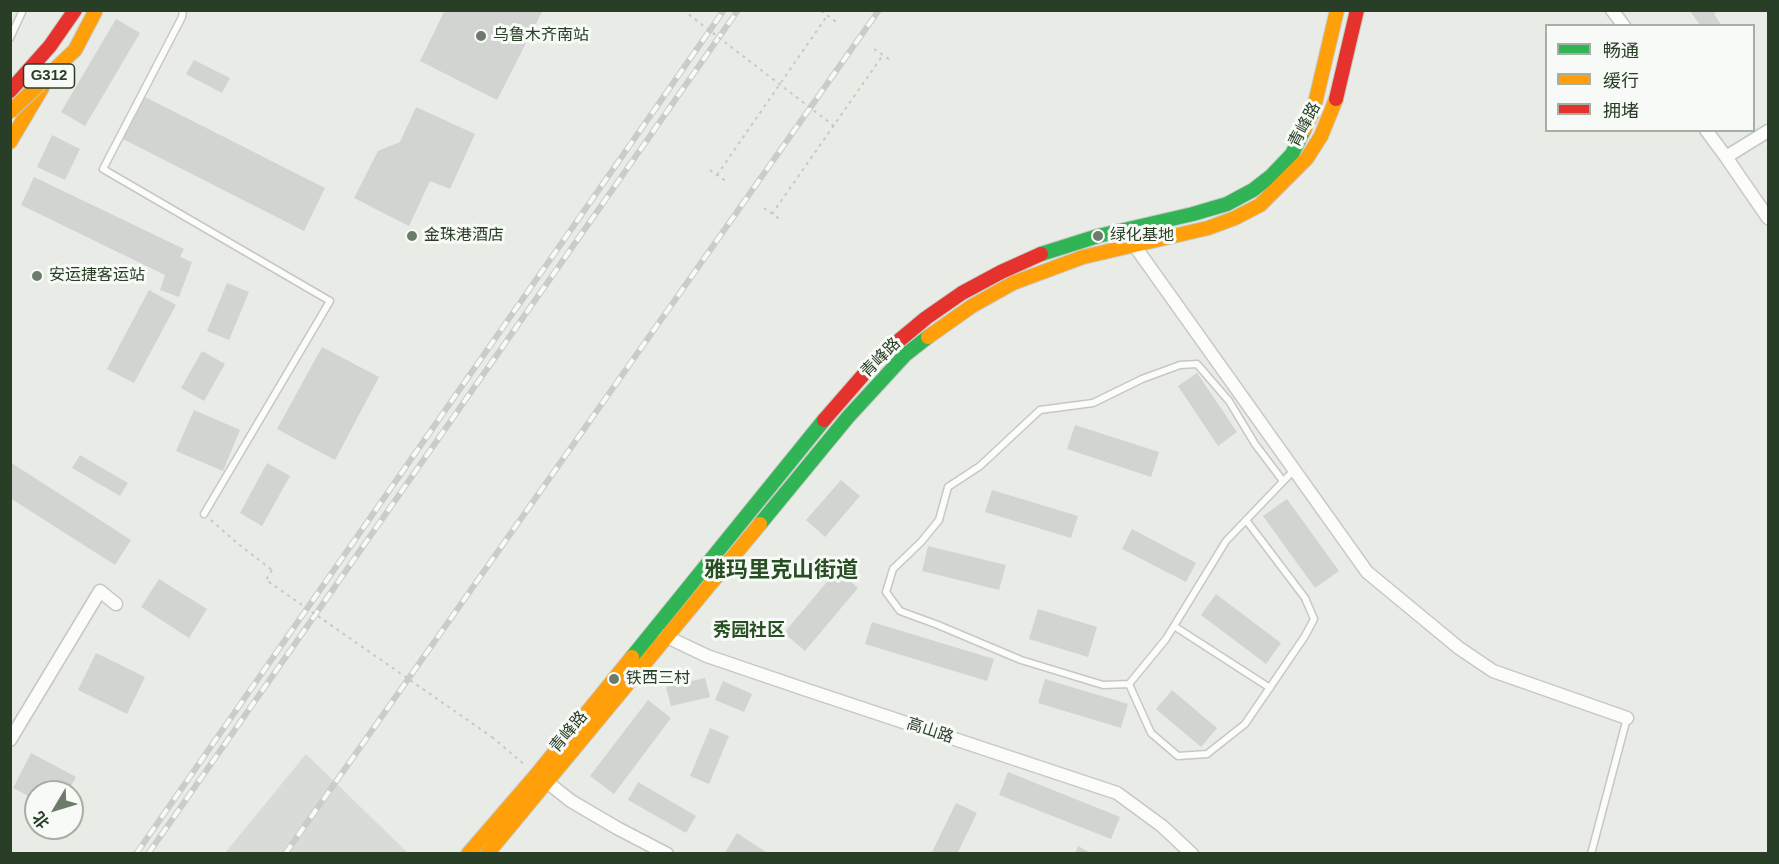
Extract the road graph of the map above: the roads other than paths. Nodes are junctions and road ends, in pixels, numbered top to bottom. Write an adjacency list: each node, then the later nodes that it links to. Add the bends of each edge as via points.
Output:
1 (23, 10): 10 (lane)
2 (75, 10): 11 (main road, via 50,46)
3 (87, 10): 16 (main road, G312)
4 (96, 10): 12 (main road, bridge, via 75,50)
5 (183, 10): 22 (lane, via 103,169 330,302)
6 (1337, 10): 26 (main road, 青峰路, via 1313,112 1292,154 1271,176 1227,204 1041,254 962,293 926,318 878,358 833,409)
7 (1357, 10): 19 (main road, 青峰路, via 1332,109 1321,136 1287,181 1260,205 1235,218)
8 (1612, 10): 9 (street)
9 (1622, 24)
10 (10, 38)
11 (10, 91)
12 (10, 113): 13 (lane)
13 (10, 129)
14 (1768, 131): 17 (street)
15 (1707, 132): 17 (street)
16 (10, 142)
17 (1726, 157): 18 (street)
18 (1768, 218)
19 (1134, 245): 20 (street); 27 (main road, 青峰路, via 1083,257 1013,283 963,312 905,355 848,417)
20 (1294, 470): 21 (lane); 30 (street, via 1366,572 1459,648 1493,671)
21 (1282, 481): 23 (lane); 28 (lane, via 1229,400 1197,364 1180,365 1142,379 1093,403 1040,410 980,466 948,487 939,520 893,569 886,592 900,611 1021,660 1103,685)
22 (204, 514)
23 (1246, 520): 25 (lane, via 1226,541); 29 (lane, via 1305,598 1314,619)
24 (116, 604): 31 (street, via 100,591)
25 (1174, 626): 28 (lane); 29 (lane)
26 (653, 630): 27 (street, 高山路); 32 (main road, 青峰路)
27 (668, 638): 32 (main road, 青峰路); 36 (street, 高山路, via 707,656 1117,793)
28 (1129, 684): 29 (lane, via 1152,733 1178,756 1207,754 1245,724)
29 (1270, 688)
30 (1627, 718): 37 (lane)
31 (10, 740)
32 (542, 778): 33 (main road, 青峰路); 34 (main road, 青峰路); 35 (street, via 580,806)
33 (468, 854)
34 (486, 854)
35 (667, 854)
36 (1192, 854)
37 (1591, 854)

